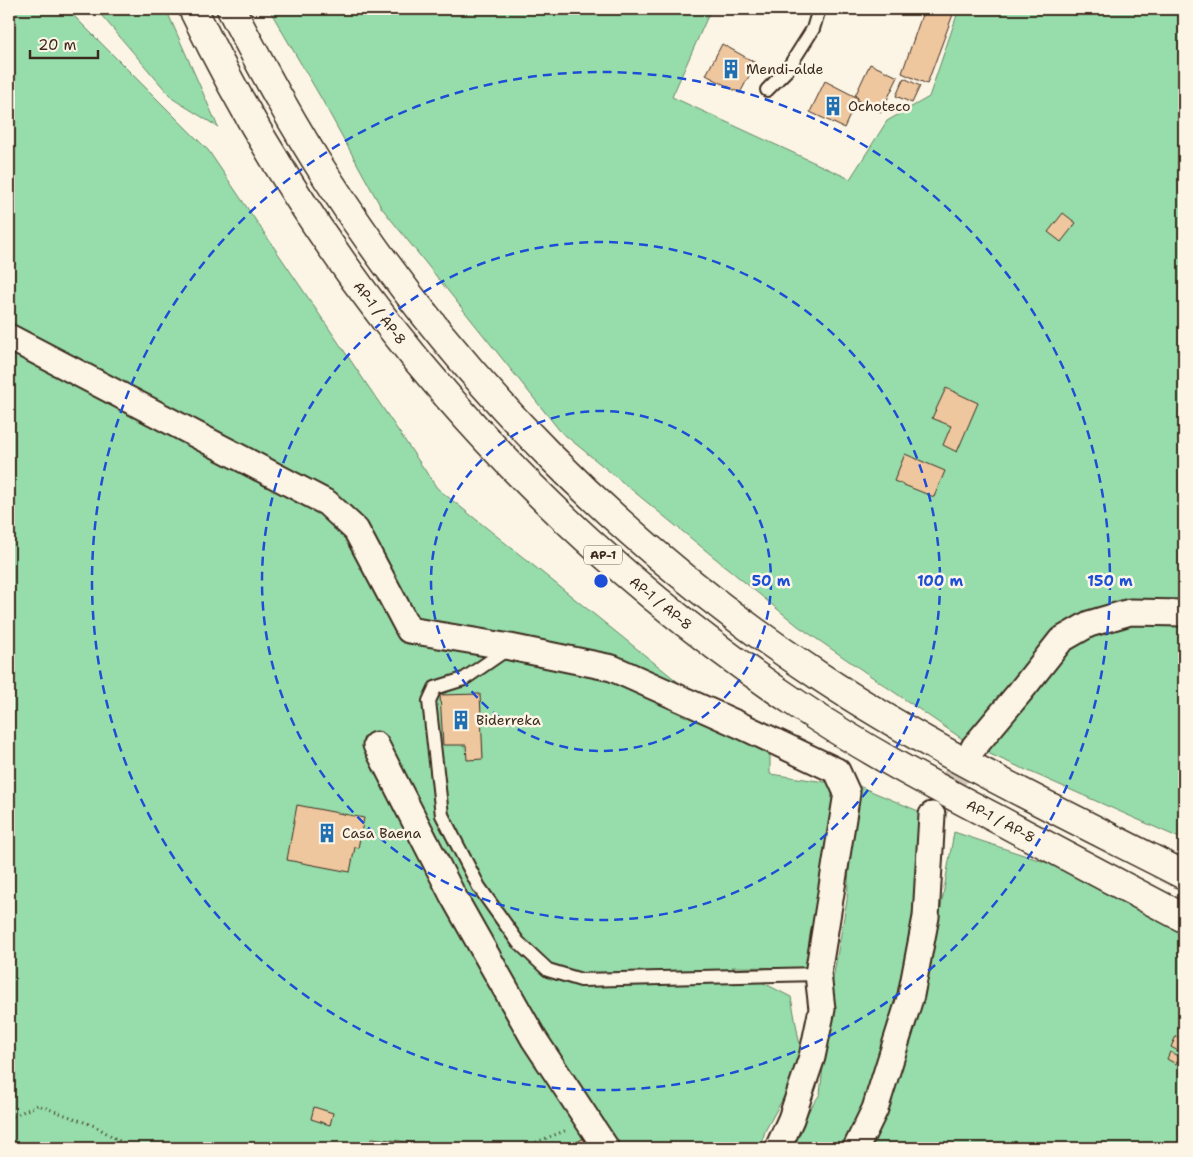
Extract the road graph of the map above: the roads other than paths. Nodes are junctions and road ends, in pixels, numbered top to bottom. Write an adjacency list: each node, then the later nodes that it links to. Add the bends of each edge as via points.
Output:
1 (193, 9): 12 (highway, AP-1 / AP-8 / AP-1, via 259,134 300,201 392,330 442,392 496,450 603,554 734,660 866,748)
2 (232, 9): 11 (highway, AP-1, via 289,117 374,247 468,369 575,482 692,584 818,676 952,756)
3 (819, 9): 4 (lane, via 813,29 788,70)
4 (767, 90)
5 (9, 337): 7 (street, via 327,503 356,530 409,630)
6 (1184, 612): 9 (street, via 1130,612 1089,624 1061,640)
7 (510, 647): 13 (street, via 612,668 837,771 847,793); 13 (lane, via 464,679 435,688 429,702 442,814 479,887 518,942 548,970 581,980)
8 (376, 745): 14 (street, via 452,894 529,1031)
9 (974, 747)
10 (932, 815): 16 (street, via 926,917 911,995 875,1109)
11 (1184, 875)
12 (1184, 918)
13 (818, 974): 15 (street, via 822,1009 812,1057)
14 (606, 1148)
15 (778, 1148)
16 (856, 1148)

